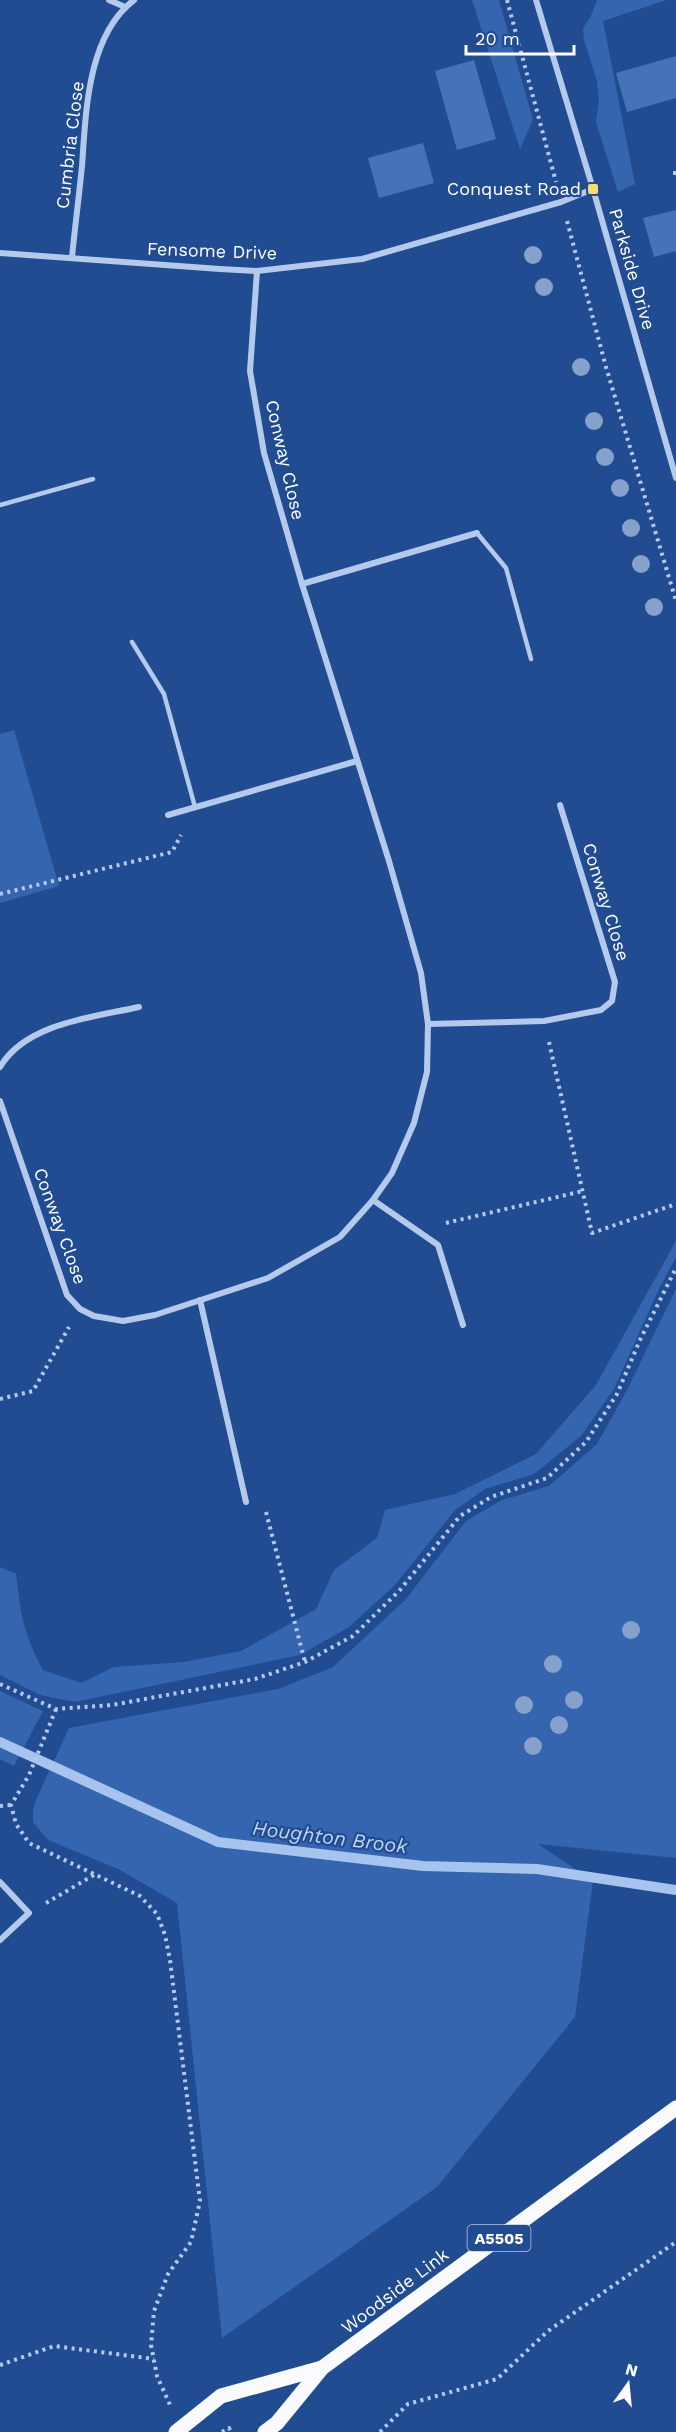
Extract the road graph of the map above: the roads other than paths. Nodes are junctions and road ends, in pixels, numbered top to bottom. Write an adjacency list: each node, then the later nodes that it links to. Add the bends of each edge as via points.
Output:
1 (109, 0): 4 (street)
2 (134, 0): 4 (street, Cumbria Close)
3 (536, 0): 5 (street, Parkside Drive)
4 (125, 7): 7 (street, Cumbria Close, via 110,26 91,79)
5 (593, 189): 8 (street, Fensome Drive, via 561,202 362,258); 9 (street, Parkside Drive)
6 (0, 253): 7 (street, Fensome Drive)
7 (72, 257): 8 (street, Fensome Drive)
8 (257, 271): 13 (street, Conway Close, via 250,371 264,453)
9 (676, 478)
10 (93, 479): 11 (lane)
11 (0, 505)
12 (477, 533): 13 (street); 15 (lane, via 506,568)
13 (302, 584): 16 (street, Conway Close)
14 (132, 642): 18 (lane, via 164,694)
15 (531, 658)
16 (357, 761): 18 (street); 21 (street, Conway Close, via 421,973)
17 (560, 805): 21 (street, Conway Close, via 615,982 612,1001 601,1010 544,1021)
18 (195, 807): 19 (street)
19 (168, 814)
20 (139, 1007): 22 (street, via 60,1024 15,1049)
21 (428, 1024): 24 (street, Conway Close, via 427,1072 414,1123 392,1173)
22 (0, 1067)
23 (0, 1101): 25 (street, Conway Close, via 67,1295 80,1308 94,1316 123,1322)
24 (373, 1200): 25 (street, Conway Close, via 340,1237 268,1278); 26 (street, via 438,1245)
25 (200, 1300): 27 (street)
26 (463, 1325)
27 (246, 1502)
28 (0, 1882): 29 (street, via 29,1913)
29 (0, 1940)
30 (676, 2108): 31 (main road, Woodside Link / A5505)
31 (322, 2368): 32 (main road, via 221,2396); 33 (main road, Woodside Link / A5505)
32 (176, 2432)
33 (265, 2432)

